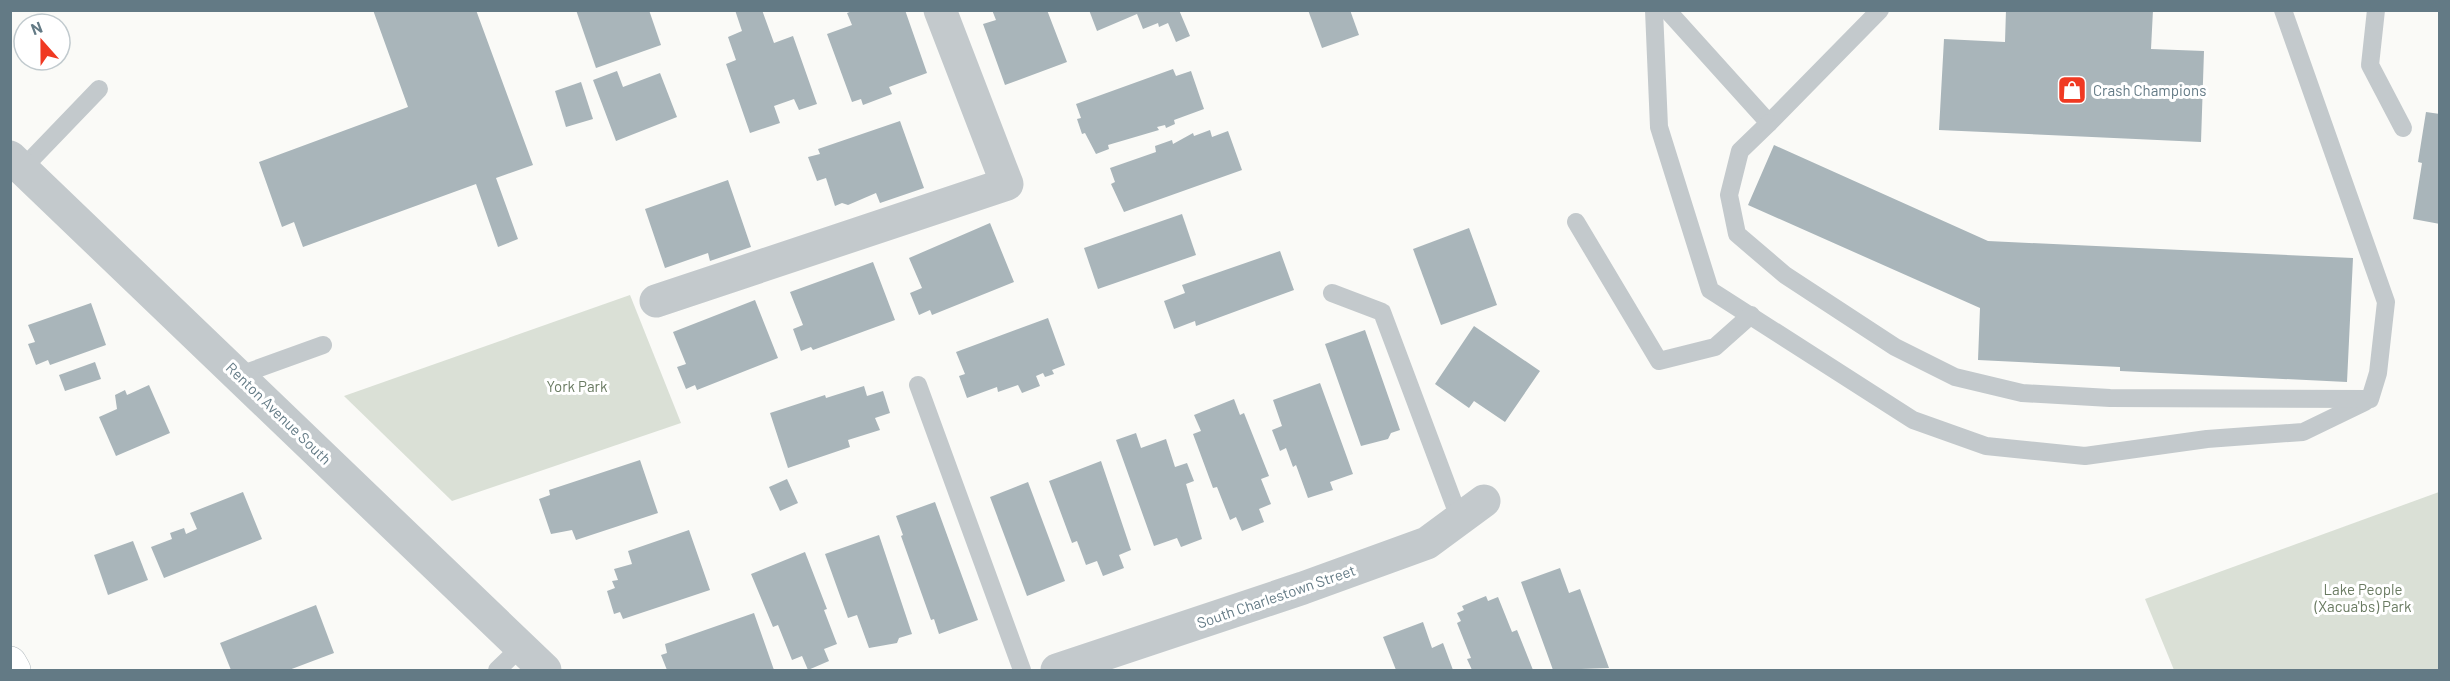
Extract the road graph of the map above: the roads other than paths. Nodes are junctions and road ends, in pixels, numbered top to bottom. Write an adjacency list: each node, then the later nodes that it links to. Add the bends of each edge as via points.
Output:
1 (940, 10): 13 (street, via 1007,184)
2 (1654, 10): 14 (lane, via 1659,126 1710,290)
3 (1666, 10): 8 (lane)
4 (1880, 10): 8 (lane)
5 (2283, 10): 18 (lane, via 2386,302 2378,373)
6 (2376, 10): 9 (lane, via 2370,65)
7 (99, 89): 10 (lane)
8 (1769, 123): 18 (lane, via 1740,151 1729,195 1737,234 1805,288 1895,346 1955,377 2022,393 2110,398)
9 (2403, 128)
10 (16, 162): 16 (street, Renton Avenue South)
11 (1576, 222): 14 (lane, via 1659,361 1715,346)
12 (1332, 293): 19 (lane, via 1382,312)
13 (656, 302)
14 (1751, 315): 18 (lane, via 1913,420 1986,446 2085,456 2207,439 2303,432)
15 (323, 345): 16 (lane)
16 (240, 375): 20 (street, Renton Avenue South)
17 (918, 385): 25 (lane)
18 (2370, 399)
19 (1472, 511): 26 (street, South Charlestown Street, via 1427,543)
20 (520, 648): 23 (lane); 24 (street, Renton Avenue South)
21 (10, 663): 22 (main road)
22 (14, 670)
23 (497, 670)
24 (545, 670)
25 (1022, 670)
26 (1057, 670)

